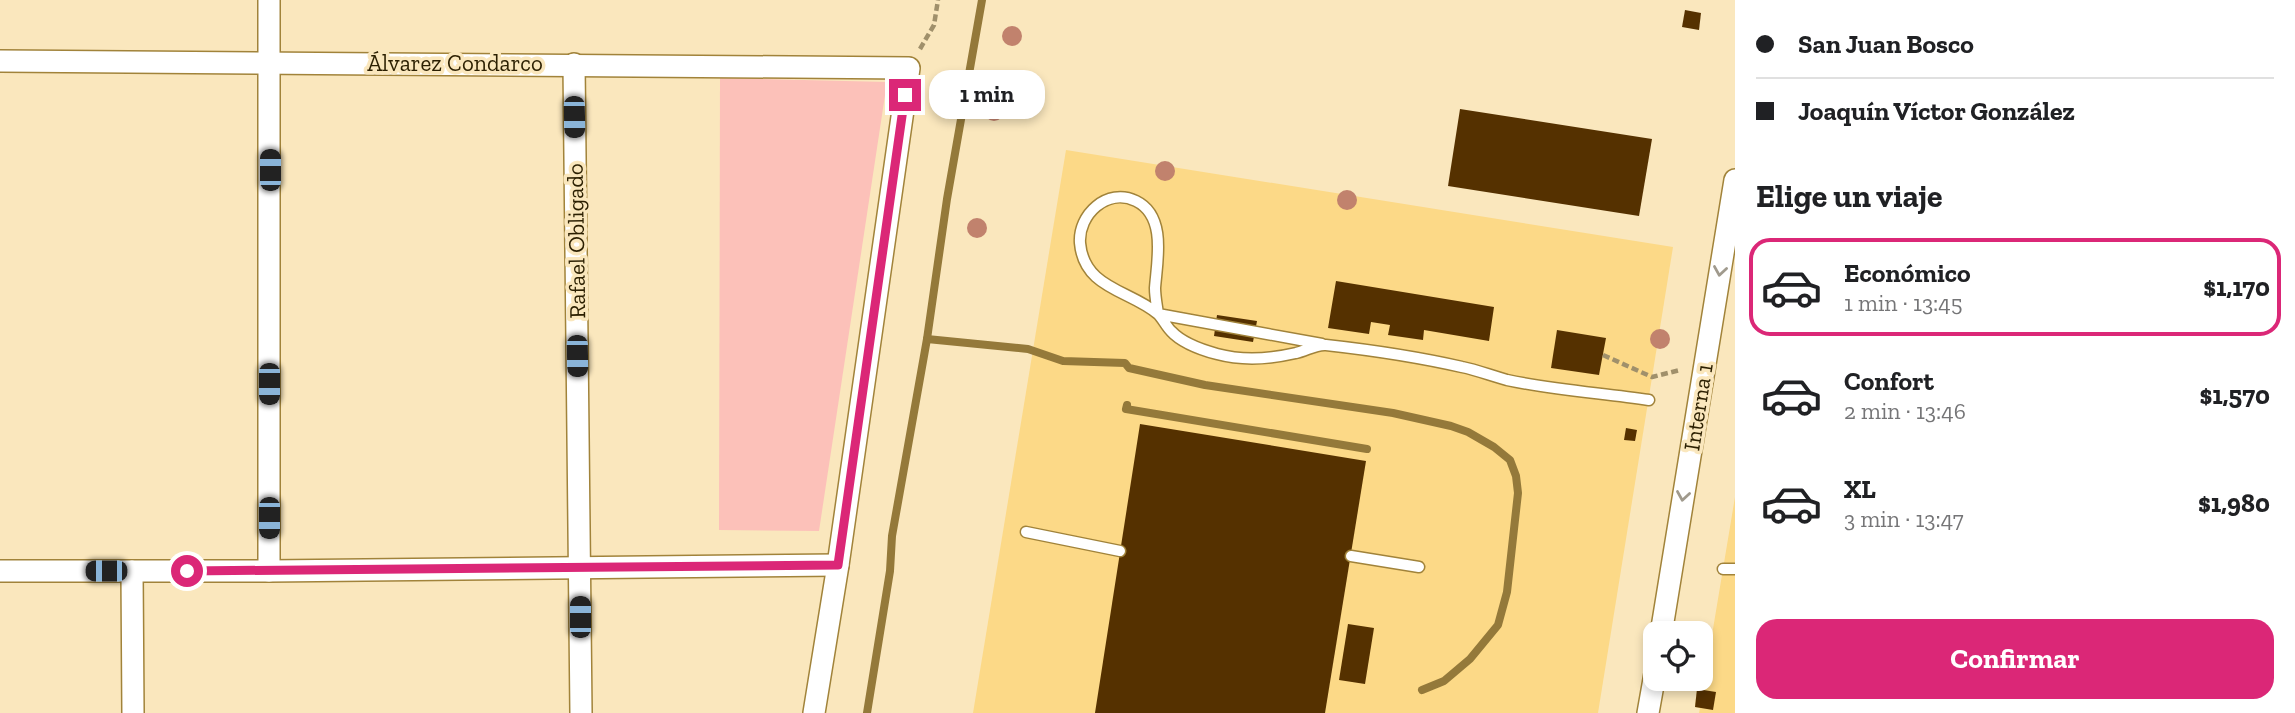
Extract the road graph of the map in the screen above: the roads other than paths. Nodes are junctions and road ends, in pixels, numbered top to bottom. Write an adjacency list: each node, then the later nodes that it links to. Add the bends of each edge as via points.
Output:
1 (269, 0): 3 (street)
2 (0, 61): 3 (street, Álvarez Condarco)
3 (270, 63): 4 (street, Álvarez Condarco); 17 (street)
4 (574, 64): 12 (street, Álvarez Condarco, via 909,68); 14 (street, Rafael Obligado)
5 (1735, 180): 18 (street, Interna 1, one-way to 18)
6 (1158, 314): 6 (lane, via 1100,282 1081,252 1083,221 1106,200 1135,200 1154,222 1159,240); 7 (lane); 7 (lane, via 1172,333 1190,345 1244,359 1296,353)
7 (1322, 344): 8 (lane, via 1463,367 1508,380)
8 (1649, 400)
9 (1026, 532): 10 (lane)
10 (1121, 551)
11 (1351, 556): 13 (lane)
12 (838, 565): 14 (street); 22 (street)
13 (1419, 567)
14 (580, 569): 17 (street); 21 (street, Rafael Obligado)
15 (0, 571): 16 (street)
16 (132, 571): 17 (street); 20 (street)
17 (269, 571)
18 (1663, 621)
19 (1652, 691): 23 (street)
20 (133, 713)
21 (581, 713)
22 (814, 713)
23 (1648, 713)

